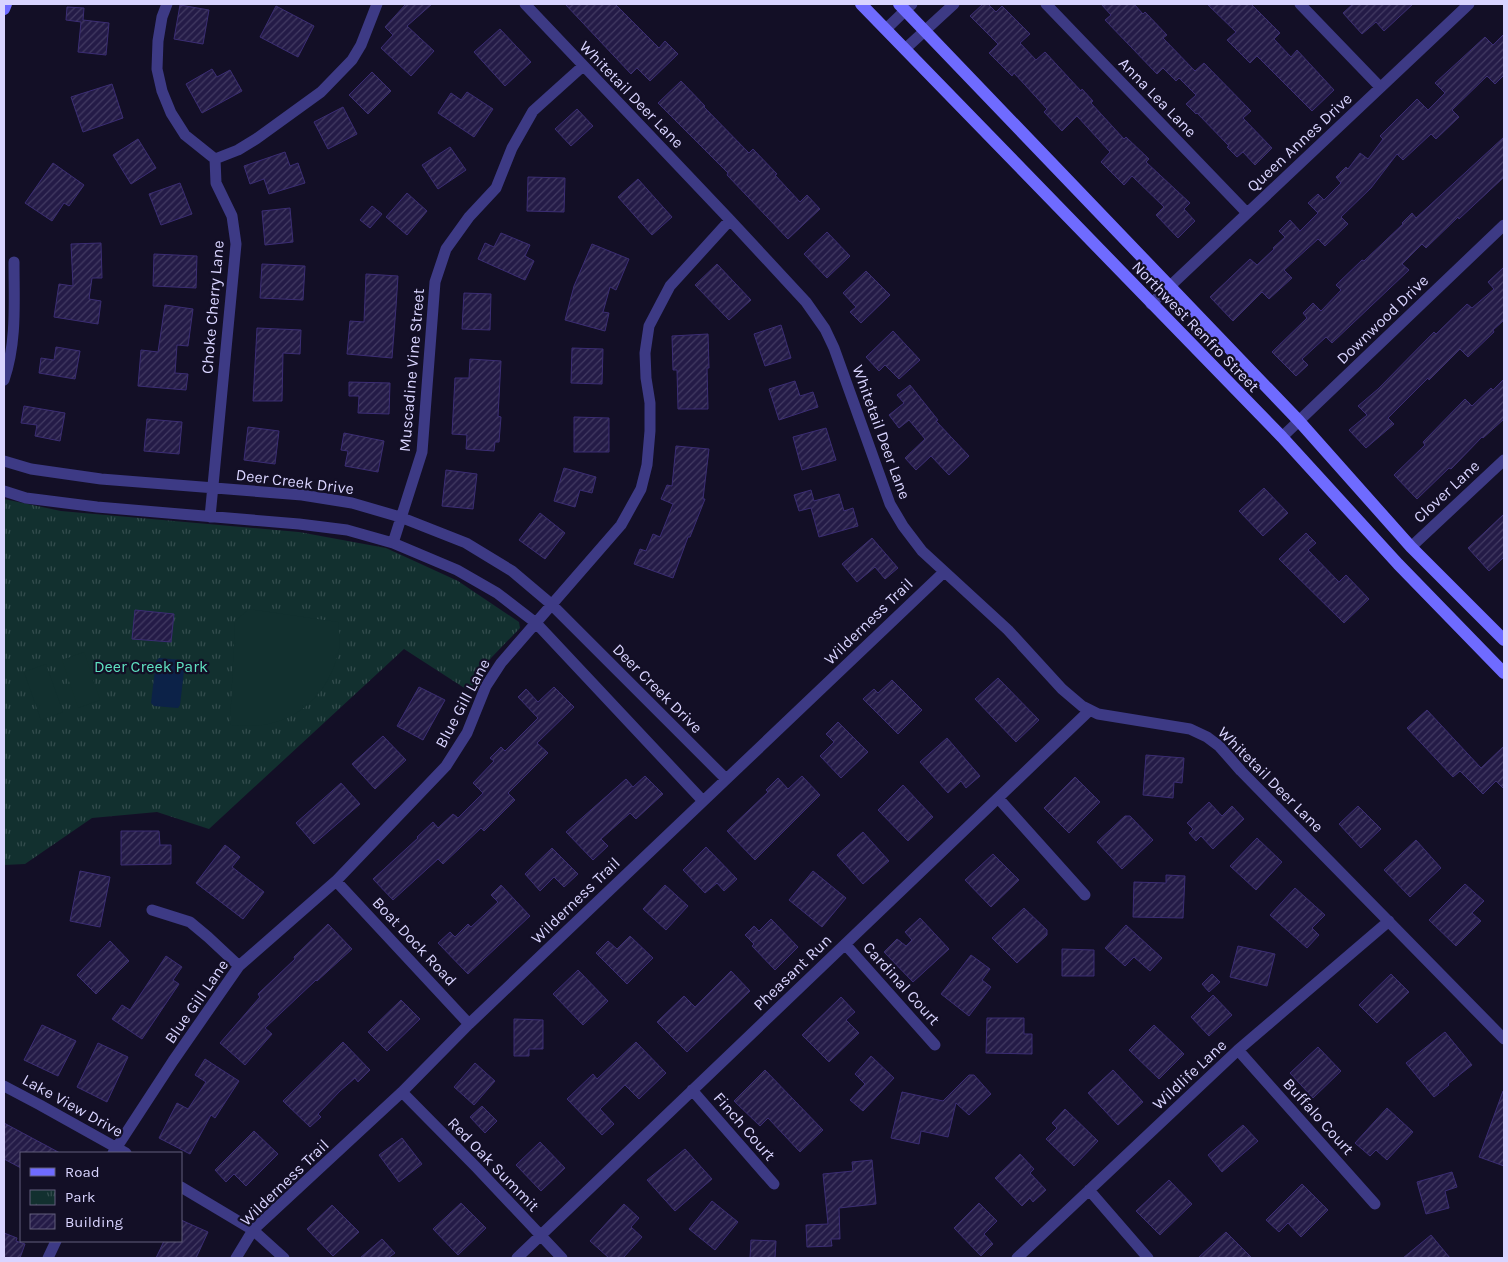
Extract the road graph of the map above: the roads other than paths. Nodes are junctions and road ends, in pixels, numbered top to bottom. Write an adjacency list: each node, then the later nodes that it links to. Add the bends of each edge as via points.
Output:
1 (6, 4): 11 (main road)
2 (167, 4): 17 (street, via 158,41 157,69 162,92 185,135)
3 (377, 4): 17 (street, via 352,60 321,92 256,139)
4 (525, 4): 15 (street, Whitetail Deer Lane)
5 (862, 4): 12 (main road, Northwest Renfro Street)
6 (954, 4): 13 (street)
7 (1046, 4): 18 (street, Anna Lea Lane)
8 (1300, 4): 16 (street)
9 (1469, 4): 16 (street, Queen Annes Drive)
10 (906, 6): 12 (street); 13 (main road, Northwest Renfro Street)
11 (4, 9)
12 (886, 29): 14 (main road, Northwest Renfro Street)
13 (925, 31): 14 (street); 22 (main road, Northwest Renfro Street)
14 (905, 49): 23 (main road, Northwest Renfro Street)
15 (583, 66): 19 (street, Whitetail Deer Lane); 32 (street, Muscadine Vine Street, via 533,111 512,148 496,188 446,249 434,282 422,452)
16 (1380, 87): 18 (street, Queen Annes Drive)
17 (215, 159): 29 (street, Choke Cherry Lane, via 216,183 232,216 236,244)
18 (1246, 213): 22 (street, Queen Annes Drive)
19 (730, 220): 35 (street, Whitetail Deer Lane, via 806,302 825,330 890,504 922,551); 36 (street, Blue Gill Lane, via 670,286 648,326 646,378 650,430 641,489 621,525)
20 (1504, 225): 25 (street, Downwood Drive)
21 (14, 262): 24 (street, via 14,330)
22 (1169, 286): 23 (street, Queen Annes Drive); 25 (main road, Northwest Renfro Street)
23 (1151, 304): 26 (main road, Northwest Renfro Street)
24 (4, 380)
25 (1299, 421): 26 (street, Downwood Drive); 34 (main road, Northwest Renfro Street)
26 (1282, 437): 39 (main road, Northwest Renfro Street, via 1398,564)
27 (1504, 460): 34 (street, Clover Lane)
28 (4, 461): 29 (street, Deer Creek Drive, via 101,479)
29 (212, 488): 31 (street, Choke Cherry Lane); 32 (street, Deer Creek Drive, via 352,502)
30 (4, 491): 31 (street, via 26,498 97,507)
31 (210, 517): 33 (street, via 347,530)
32 (400, 517): 33 (street, Muscadine Vine Street); 36 (street, Deer Creek Drive, via 466,542 512,571)
33 (393, 543): 37 (street, via 457,570 497,593)
34 (1410, 547): 38 (main road, Northwest Renfro Street)
35 (944, 572): 40 (street, Whitetail Deer Lane, via 1008,630 1062,689); 41 (street, Wilderness Trail)
36 (551, 604): 37 (street, Blue Gill Lane); 41 (street, Deer Creek Drive)
37 (536, 623): 43 (street); 44 (street, Blue Gill Lane, via 501,663 486,686 467,733 446,766)
38 (1504, 640)
39 (1504, 673)
40 (1090, 710): 42 (street, Pheasant Run); 47 (street, Whitetail Deer Lane, via 1098,714 1190,728 1207,737)
41 (726, 779): 43 (street, Wilderness Trail)
42 (998, 798): 45 (street); 48 (street, Pheasant Run)
43 (703, 801): 50 (street, Wilderness Trail)
44 (336, 881): 49 (street, Blue Gill Lane); 50 (street, Boat Dock Road)
45 (1085, 895)
46 (152, 910): 49 (street, via 190,922)
47 (1389, 921): 51 (street, Whitetail Deer Lane); 53 (street, Wildlife Lane)
48 (845, 944): 52 (street, Cardinal Court); 55 (street, Pheasant Run)
49 (239, 966): 57 (street, Blue Gill Lane, via 173,1061)
50 (469, 1024): 56 (street, Wilderness Trail)
51 (1504, 1039)
52 (935, 1044)
53 (1238, 1050): 60 (street, Wildlife Lane); 61 (street, Buffalo Court)
54 (4, 1086): 57 (street, Lake View Drive)
55 (692, 1090): 58 (street, Finch Court); 63 (street, Pheasant Run)
56 (402, 1092): 62 (street, Wilderness Trail); 63 (street, Red Oak Summit)
57 (118, 1151)
58 (774, 1184)
59 (182, 1188): 62 (street)
60 (1089, 1190): 70 (street, Wildlife Lane); 71 (street)
61 (1376, 1204)
62 (253, 1230): 66 (street, Wilderness Trail); 67 (street)
63 (541, 1236): 68 (street, Pheasant Run); 69 (street, Red Oak Summit)
64 (56, 1242): 65 (street)
65 (48, 1258)
66 (236, 1258)
67 (284, 1258)
68 (516, 1258)
69 (562, 1258)
70 (1017, 1258)
71 (1148, 1258)

